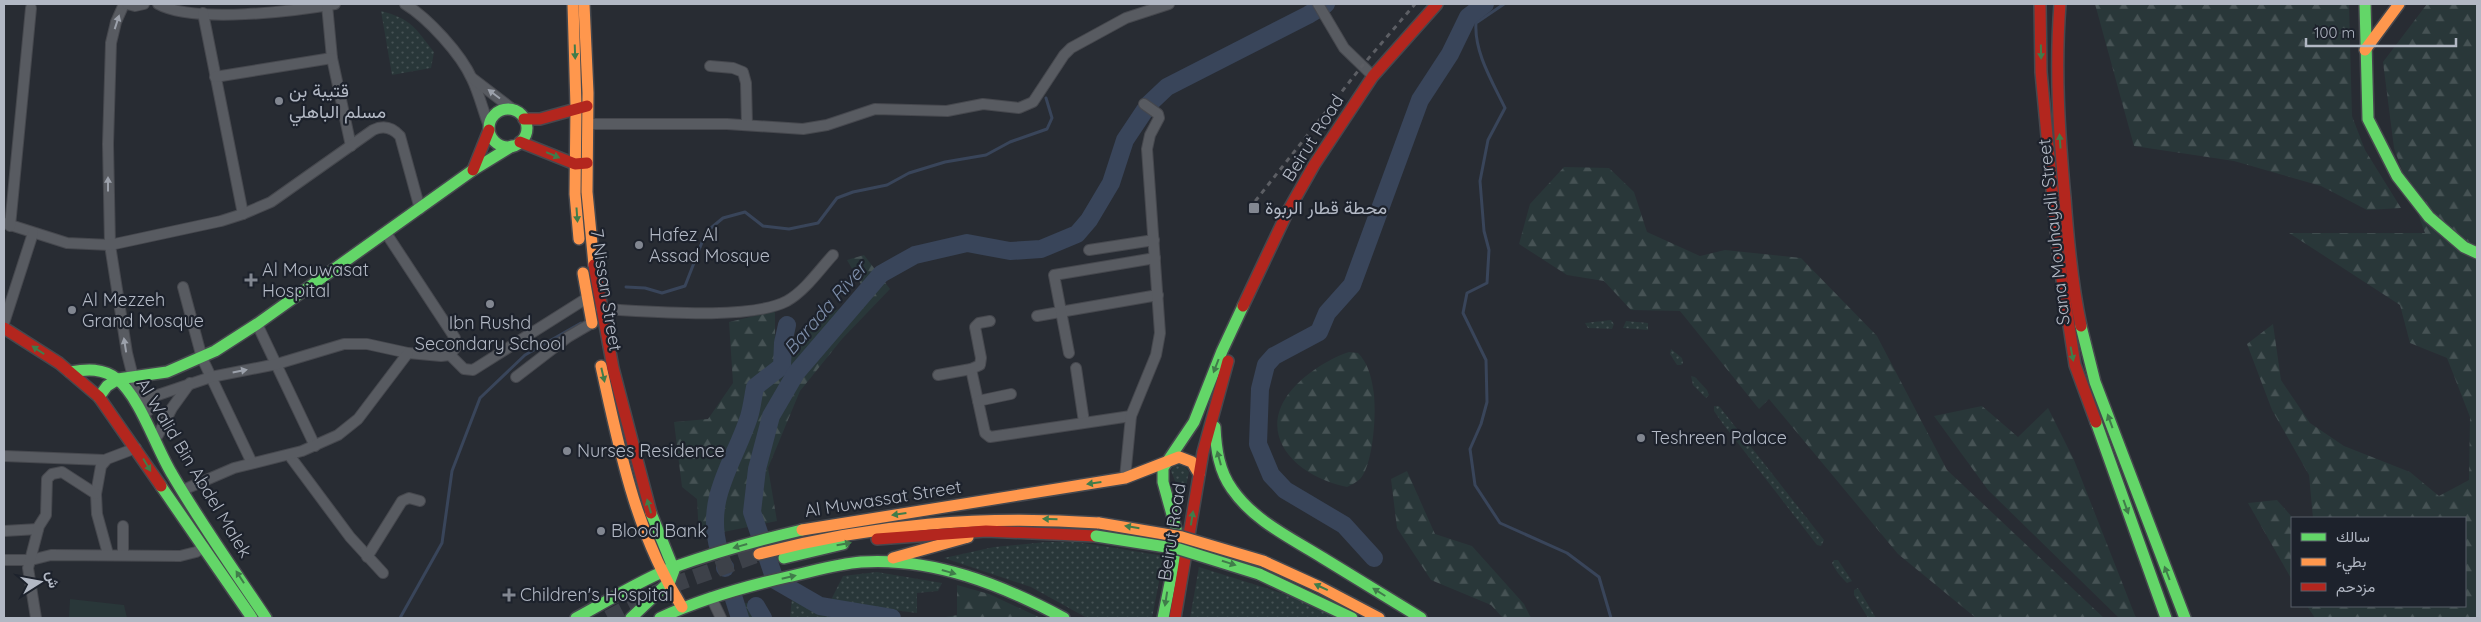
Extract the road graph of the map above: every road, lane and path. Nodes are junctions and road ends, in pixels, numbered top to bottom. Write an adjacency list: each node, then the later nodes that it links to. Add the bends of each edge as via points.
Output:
1 (126, 4): 2 (street); 41 (street, one-way to 1, via 111,43 116,22)
2 (144, 4)
3 (158, 4): 17 (street, via 173,10)
4 (331, 4): 17 (street, via 249,13); 19 (street)
5 (405, 4): 15 (street)
6 (573, 4): 25 (main road, 7 Nissan Street, one-way to 25)
7 (584, 4): 25 (main road, 7 Nissan Street)
8 (1169, 4): 28 (street, via 1126,18 1071,48 1027,106 983,104 947,111 875,109 803,129)
9 (1318, 4): 21 (street, via 1344,48)
10 (1437, 4): 21 (main road, Beirut Road)
11 (2040, 4): 125 (main road, Sana Mouhaydli Street, one-way to 125, via 2041,72 2058,254 2075,365)
12 (2060, 4): 126 (main road, Sana Mouhaydli Street, one-way to 12, via 2103,402 2081,326 2068,239 2062,162 2058,100)
13 (2365, 4): 18 (main road)
14 (2399, 4): 18 (main road)
15 (416, 7): 23 (street)
16 (31, 8): 37 (street)
17 (203, 13): 22 (street)
18 (2365, 50): 43 (main road, via 2368,119 2397,176 2429,217 2464,247)
19 (332, 58): 22 (street); 31 (street)
20 (710, 66): 28 (street, via 743,72)
21 (1373, 76): 49 (main road, Beirut Road, via 1305,180)
22 (215, 78): 36 (street)
23 (472, 78): 26 (street, one-way to 23); 29 (street)
24 (1144, 104): 40 (street, via 1159,118 1147,149)
25 (582, 107): 26 (main road, via 540,120); 27 (main road, 7 Nissan Street); 33 (main road, 7 Nissan Street)
26 (519, 115): 29 (main road, via 504,110 498,112); 30 (main road, via 526,131)
27 (588, 124): 28 (street); 32 (main road, 7 Nissan Street)
28 (747, 125)
29 (489, 128): 30 (main road, via 497,144); 34 (main road)
30 (516, 144): 33 (main road, one-way to 33); 34 (main road)
31 (351, 146): 35 (street, via 377,128 390,128 397,132); 36 (street, via 270,202)
32 (587, 163): 33 (main road); 50 (main road, 7 Nissan Street, via 588,223)
33 (575, 164): 48 (main road, 7 Nissan Street, one-way to 48)
34 (473, 170): 35 (main road)
35 (420, 209): 38 (main road)
36 (243, 214): 41 (street)
37 (7, 224): 39 (street)
38 (386, 232): 55 (main road); 60 (street, via 455,338 456,348)
39 (33, 233): 41 (street, via 67,243); 54 (street)
40 (1154, 240): 42 (street); 45 (street)
41 (110, 245): 67 (street, one-way to 41, via 126,353)
42 (1089, 250)
43 (2477, 253)
44 (834, 255): 50 (street, via 795,295 777,305 726,312)
45 (1156, 258): 47 (street); 51 (street, via 1054,275)
46 (183, 287): 61 (street)
47 (1158, 295): 51 (street); 77 (street, via 1159,343)
48 (587, 298): 57 (main road, 7 Nissan Street); 60 (street, via 473,370 464,369)
49 (1243, 306): 76 (main road, Beirut Road); 86 (main road, Beirut Road, one-way to 86, via 1194,422)
50 (601, 309): 105 (main road, 7 Nissan Street, one-way to 50, via 650,512)
51 (1060, 311): 52 (street); 59 (street)
52 (1037, 316)
53 (990, 321): 64 (street, via 975,327 982,362)
54 (4, 323)
55 (257, 324): 61 (main road); 62 (street)
56 (4, 328): 65 (main road, Al Walid Bin Abdel Malek, one-way to 56)
57 (594, 333): 69 (street, via 560,343); 106 (main road, 7 Nissan Street, one-way to 106, via 637,515 646,544)
58 (408, 353): 60 (street); 62 (street, via 352,344); 80 (street, via 358,419 338,435)
59 (1069, 353)
60 (450, 354)
61 (202, 358): 67 (main road, via 166,372); 68 (street)
62 (277, 364): 68 (street, one-way to 62); 80 (street)
63 (1076, 368): 78 (street)
64 (971, 369): 66 (street); 75 (street)
65 (70, 372): 70 (main road, Al Walid Bin Abdel Malek, via 90,369 105,372); 73 (main road, Al Walid Bin Abdel Malek)
66 (938, 375)
67 (133, 377): 70 (main road); 74 (street)
68 (211, 377): 71 (street); 85 (street)
69 (516, 377)
70 (118, 380): 73 (main road, via 107,386); 87 (main road, Al Walid Bin Abdel Malek, via 135,400)
71 (190, 383): 74 (street); 79 (street)
72 (1011, 394): 75 (street)
73 (99, 397): 81 (main road, Al Walid Bin Abdel Malek)
74 (143, 400): 79 (street)
75 (978, 401): 78 (street, via 985,433 990,437)
76 (1213, 413): 88 (main road, Beirut Road); 124 (main road, one-way to 76, via 1275,528 1242,502 1222,468 1216,448)
77 (1131, 416): 78 (street); 89 (street)
78 (1084, 422)
79 (158, 435): 87 (street)
80 (315, 446): 82 (street)
81 (136, 448): 84 (street); 98 (main road, Al Walid Bin Abdel Malek, one-way to 98)
82 (289, 455): 85 (street); 101 (street)
83 (4, 456): 84 (street)
84 (104, 460): 91 (street)
85 (252, 462): 90 (street)
86 (1165, 463): 88 (main road, Al Muwassat Street, via 1179,457 1186,458); 89 (main road, Al Muwassat Street); 120 (main road, Beirut Road, one-way to 120, via 1161,475 1172,502 1176,529)
87 (172, 472): 90 (main road, Al Walid Bin Abdel Malek)
88 (1199, 474): 121 (main road, Beirut Road, one-way to 88)
89 (1125, 478): 93 (main road, Al Muwassat Street, one-way to 93)
90 (183, 490): 114 (main road, Al Walid Bin Abdel Malek, one-way to 90)
91 (96, 494): 95 (street, via 66,474 52,474 46,482 46,515); 99 (street, via 97,514)
92 (420, 501): 101 (street, via 404,500)
93 (919, 516): 97 (main road, Al Muwassat Street, one-way to 97, via 836,534 761,559 873,539); 105 (main road, Al Muwassat Street, one-way to 105, via 822,525); 123 (main road, Al Muwassat Street, one-way to 93, bridge, via 1328,590 1263,562 1170,534 1099,523)
94 (123, 526): 100 (street)
95 (38, 529): 96 (street); 103 (street)
96 (4, 531)
97 (991, 531): 104 (main road); 122 (main road, Al Muwassat Street, one-way to 122, bridge, via 1096,536 1179,549 1259,574)
98 (204, 547): 100 (street, via 180,556); 113 (main road, Al Walid Bin Abdel Malek)
99 (108, 554): 100 (street); 103 (street, via 52,555)
100 (123, 554)
101 (367, 557): 107 (street)
102 (4, 560): 103 (street)
103 (31, 560): 112 (street, via 28,573)
104 (881, 561): 109 (main road, one-way to 104, via 844,564); 119 (main road, one-way to 119, via 929,567 1003,588)
105 (674, 567): 106 (main road, Al Muwassat Street); 108 (main road, via 674,574)
106 (660, 572): 108 (main road, 7 Nissan Street); 111 (main road, Al Muwassat Street)
107 (383, 573)
108 (667, 584): 110 (main road, 7 Nissan Street); 116 (main road)
109 (711, 597): 110 (main road); 118 (street)
110 (682, 607): 117 (main road)
111 (578, 617): 115 (main road, via 589,615)
112 (36, 618)
113 (252, 618)
114 (266, 618)
115 (599, 618)
116 (631, 618)
117 (660, 618)
118 (721, 618)
119 (1064, 618)
120 (1163, 618)
121 (1175, 618)
122 (1352, 618)
123 (1379, 618)
124 (1421, 618)
125 (2166, 618)
126 (2184, 618)

